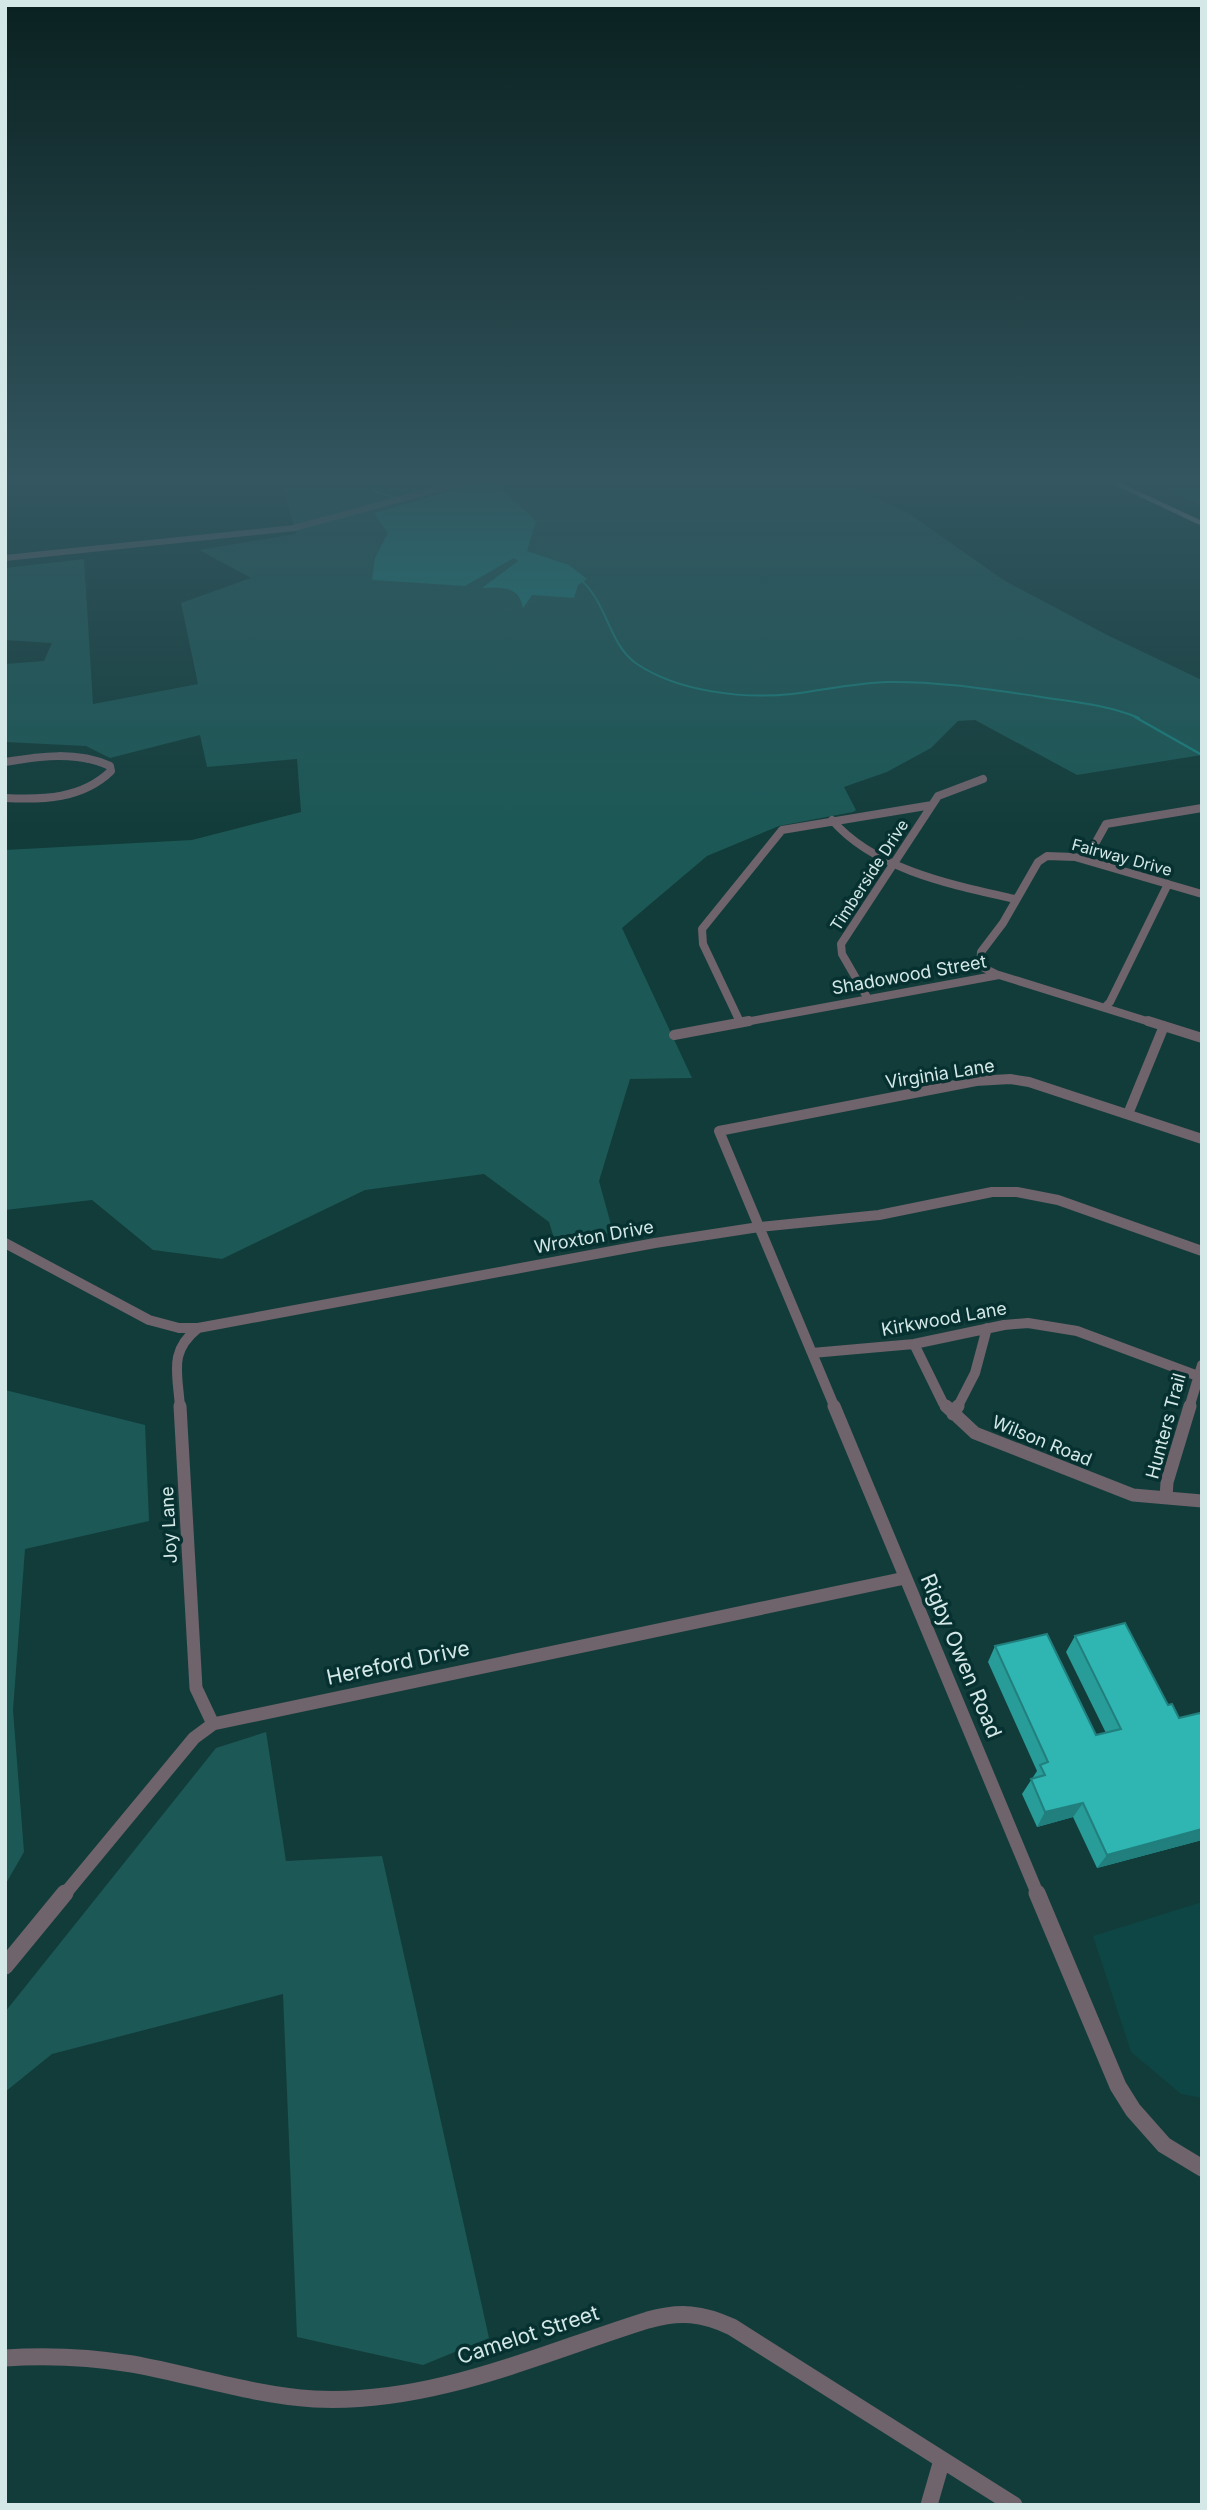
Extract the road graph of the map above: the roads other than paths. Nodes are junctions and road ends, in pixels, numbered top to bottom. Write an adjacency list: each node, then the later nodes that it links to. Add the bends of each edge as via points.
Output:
1 (5, 762): 3 (street, via 54,757 105,762 111,771 77,792)
2 (983, 779): 4 (street, via 945,792)
3 (5, 799)
4 (932, 805): 6 (street); 8 (street, Timberside Drive)
5 (1202, 808): 7 (street, via 1106,824)
6 (832, 820): 8 (street); 15 (street, via 782,831 702,929 703,944)
7 (1086, 859): 9 (street, Fairway Drive); 11 (street, Fairway Drive, via 1048,856 1038,862)
8 (894, 864): 11 (street); 13 (street, Timberside Drive, via 841,944 842,954)
9 (1168, 884): 10 (street, Fairway Drive); 14 (street)
10 (1202, 894)
11 (1015, 899): 12 (street, via 979,959 980,965)
12 (999, 975): 13 (street, Shadowood Street); 14 (street, Shadowood Street)
13 (868, 999): 15 (street, Shadowood Street)
14 (1105, 1007): 16 (street, Shadowood Street)
15 (740, 1022): 17 (street, Shadowood Street)
16 (1164, 1026): 18 (street, Shadowood Street); 19 (street)
17 (674, 1035)
18 (1202, 1038)
19 (1128, 1114): 20 (street, Virginia Lane, via 1028,1082 992,1079); 21 (street, Virginia Lane)
20 (719, 1131): 22 (street, Rigby Owen Road)
21 (1202, 1139)
22 (758, 1227): 24 (street, Wroxton Drive, via 879,1215 992,1192 1017,1192 1058,1200); 25 (street, Wroxton Drive); 28 (street, Rigby Owen Road)
23 (5, 1243): 25 (street, Wroxton Drive, via 149,1320)
24 (1202, 1251)
25 (198, 1328): 34 (street, Joy Lane, via 177,1352 196,1688)
26 (987, 1328): 27 (street, Kirkwood Lane); 29 (street, Kirkwood Lane, via 1028,1323 1077,1331); 30 (street, via 966,1394)
27 (914, 1344): 28 (street, Kirkwood Lane); 30 (street, Wilson Road)
28 (812, 1353): 33 (street, Rigby Owen Road)
29 (1200, 1370): 31 (street, Hunters Trail)
30 (953, 1414): 31 (street, Wilson Road, via 975,1433 1110,1488)
31 (1166, 1498): 32 (street, Wilson Road)
32 (1202, 1501)
33 (905, 1578): 34 (street, Hereford Drive); 36 (street, Rigby Owen Road, via 1118,2086 1164,2145)
34 (213, 1724): 35 (street, Hereford Drive, via 194,1738)
35 (5, 1966)
36 (1202, 2168)
37 (5, 2358): 38 (street, Camelot Street, via 91,2356 261,2392 349,2399 435,2389 643,2322 691,2313 732,2327)
38 (942, 2460): 39 (street); 40 (street, Camelot Street)
39 (929, 2505)
40 (1014, 2505)

